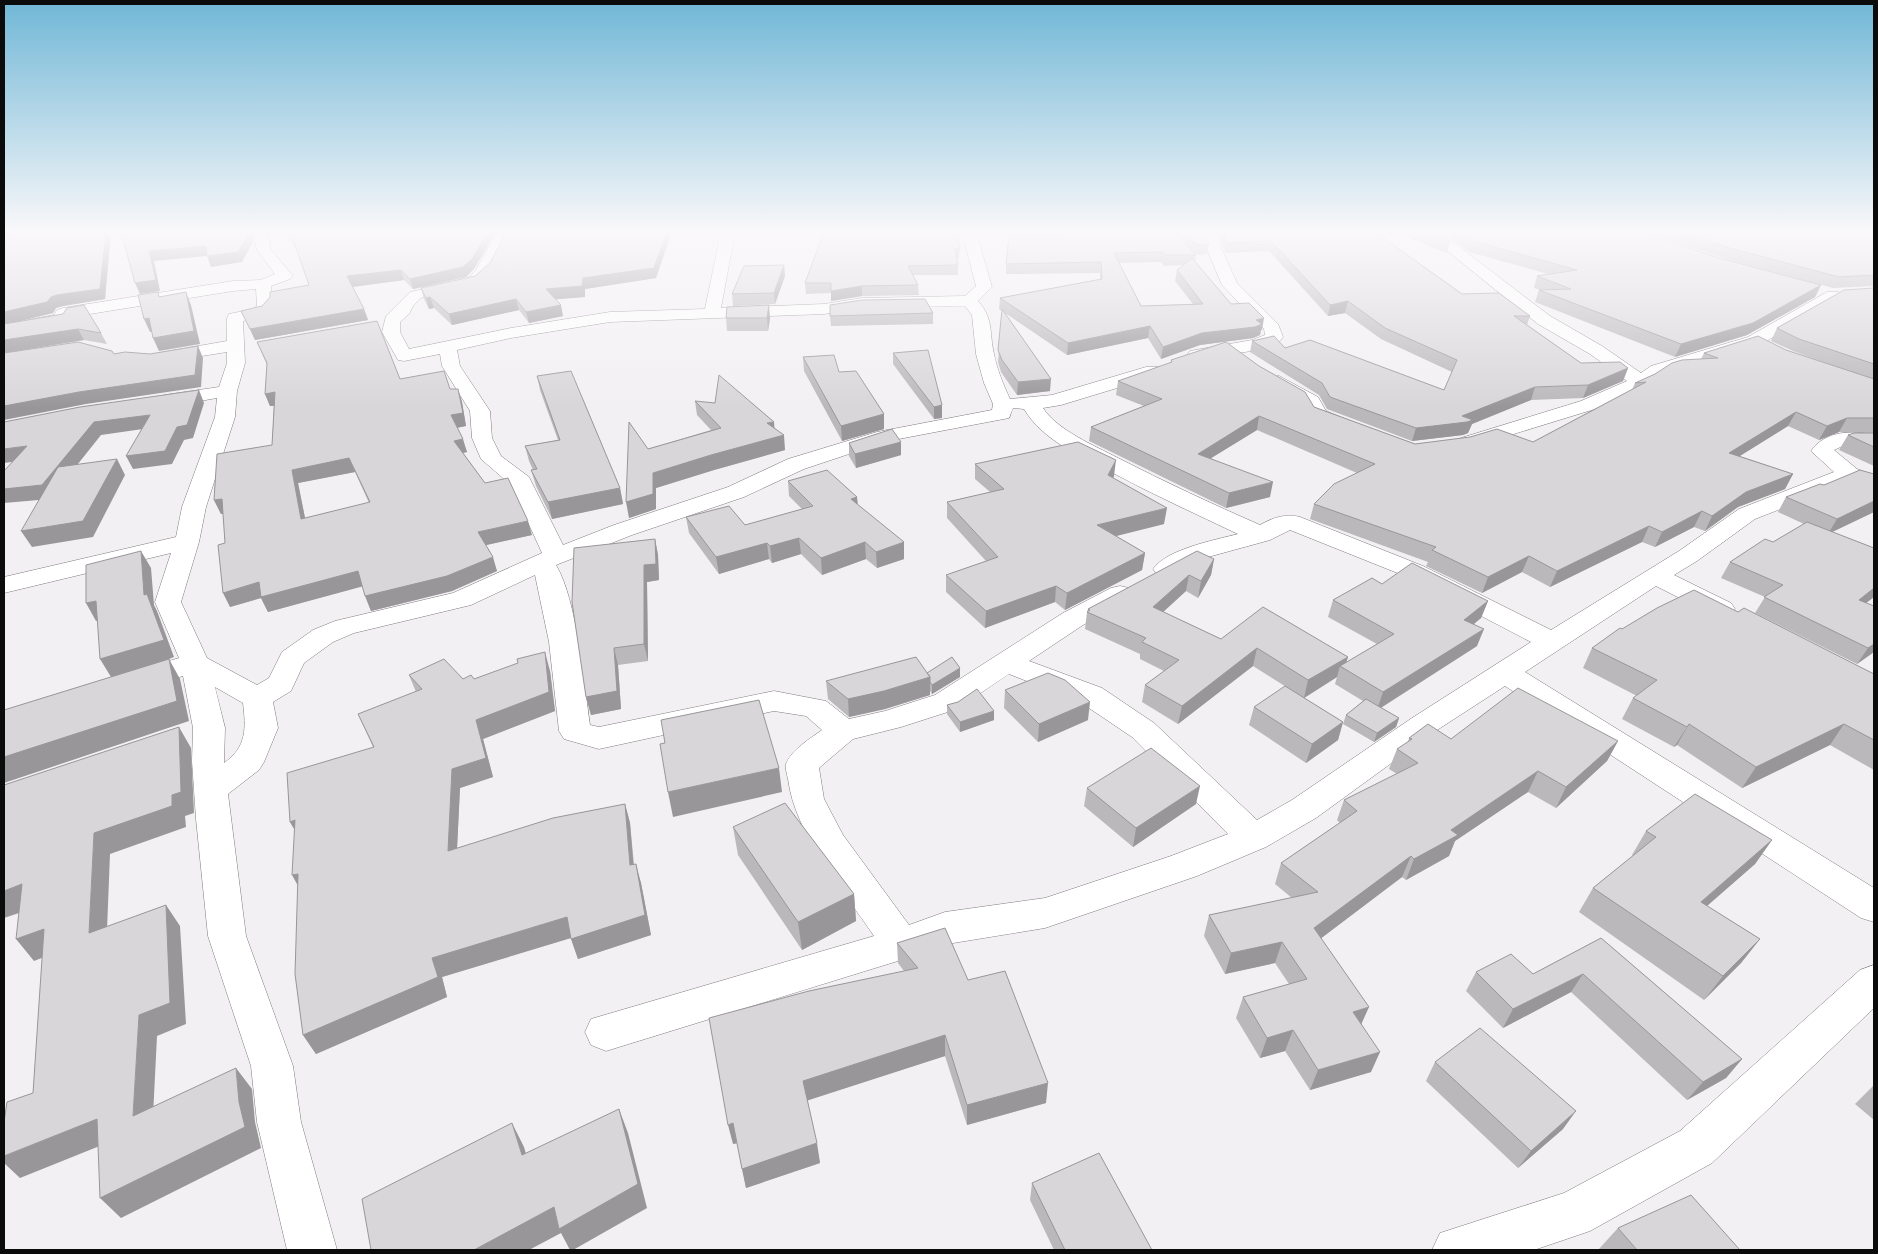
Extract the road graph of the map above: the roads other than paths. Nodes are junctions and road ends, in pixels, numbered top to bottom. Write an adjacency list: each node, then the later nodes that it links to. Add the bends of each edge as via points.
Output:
1 (205, 291): 11 (street, via 63,313 62,319)
2 (264, 291): 13 (street, via 265,307 259,313 235,318)
3 (435, 291): 12 (street, via 416,295 405,304 404,311 384,324 404,356)
4 (717, 291): 10 (street)
5 (980, 291): 9 (street)
6 (1235, 291): 14 (street, via 1272,328 1274,337 1263,344)
7 (1506, 291): 16 (street, via 1544,320 1596,350)
8 (1817, 291): 16 (street, via 1841,295 1780,328 1762,345 1658,370)
9 (969, 301): 10 (street, via 862,303 824,309); 19 (street, via 980,314 985,354)
10 (712, 314): 12 (street, via 610,317)
11 (4, 330)
12 (447, 346): 28 (street, via 451,366 480,411 482,438 492,459 521,482)
13 (242, 348): 15 (street); 17 (street)
14 (1229, 348): 20 (street, via 1215,349); 21 (street, via 1311,401 1318,415)
15 (147, 358)
16 (1641, 382): 23 (street, via 1588,405)
17 (228, 392): 18 (street); 27 (street, via 225,417 194,506)
18 (142, 404)
19 (1003, 409): 20 (street); 28 (street, via 884,436 796,464 736,492)
20 (1035, 411): 26 (street, via 1082,448)
21 (1361, 432)
22 (1874, 440): 24 (street, via 1839,438 1827,444 1822,451)
23 (1447, 446)
24 (1849, 474): 25 (street); 29 (street, via 1747,514)
25 (1874, 483)
26 (1261, 535): 32 (street, via 1278,525 1292,522 1309,528 1414,571); 33 (street, via 1199,552 1073,619)
27 (187, 542): 30 (street); 34 (street, via 168,602)
28 (548, 559): 37 (street, via 462,598 351,625 323,636 292,658 281,684); 38 (street, via 546,567 569,675 575,731 600,738 774,701 815,708)
29 (1655, 575): 31 (street); 32 (street)
30 (4, 585)
31 (1741, 619)
32 (1551, 641): 35 (street)
33 (1008, 661): 38 (street, via 946,702); 40 (street, via 1028,672 1092,695 1143,730)
34 (195, 663): 36 (street); 37 (street); 39 (street, via 195,733)
35 (1506, 673): 40 (street, via 1422,724 1304,809); 41 (street)
36 (113, 688)
37 (257, 698): 39 (street, via 262,728 248,762)
38 (843, 731): 42 (street, via 802,765 806,793 831,845)
39 (210, 789): 45 (street, via 227,936 272,1066 279,1122)
40 (1254, 838): 42 (street, via 1184,866 1045,913 945,928)
41 (1874, 907)
42 (902, 944): 44 (street)
43 (1874, 982): 46 (street, via 1696,1148 1573,1214)
44 (606, 1032)
45 (312, 1250)
46 (1457, 1250)

